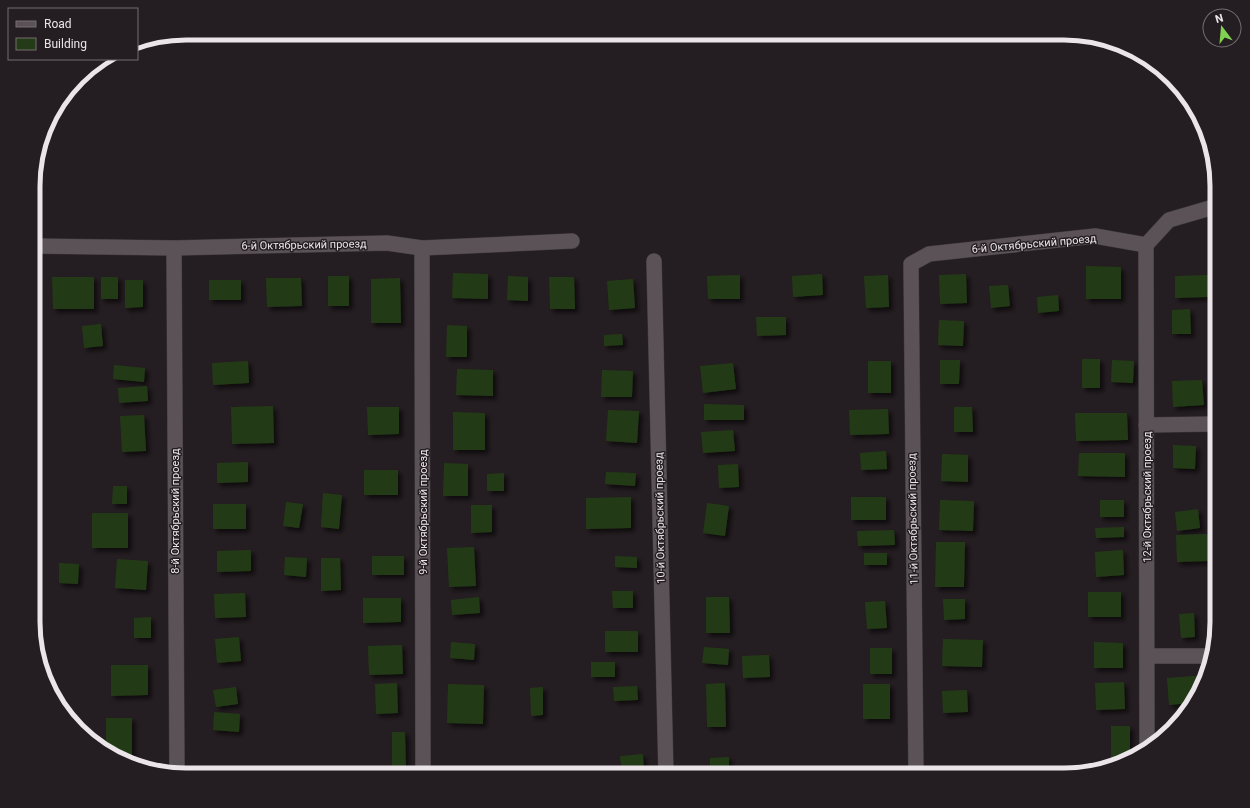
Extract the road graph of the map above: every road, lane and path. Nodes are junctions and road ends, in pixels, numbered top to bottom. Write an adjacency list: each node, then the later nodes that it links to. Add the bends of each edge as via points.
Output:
1 (1210, 208): 3 (street, via 1169,220)
2 (572, 241): 6 (street, 6-й Октябрьский проезд)
3 (1146, 245): 8 (street, 6-й Октябрьский проезд, via 1095,236 929,254); 10 (street, 12-й Октябрьский проезд)
4 (40, 246): 5 (street, 6-й Октябрьский проезд)
5 (174, 248): 6 (street, 6-й Октябрьский проезд, via 387,243); 14 (street, 8-й Октябрьский проезд)
6 (422, 248): 15 (street, 9-й Октябрьский проезд)
7 (654, 261): 16 (street, 10-й Октябрьский проезд)
8 (911, 264): 17 (street, 11-й Октябрьский проезд)
9 (1210, 424): 10 (street)
10 (1146, 425): 11 (street, 12-й Октябрьский проезд)
11 (1147, 656): 12 (street); 13 (street, 12-й Октябрьский проезд)
12 (1206, 656)
13 (1147, 742)
14 (177, 768)
15 (423, 768)
16 (666, 768)
17 (916, 768)

